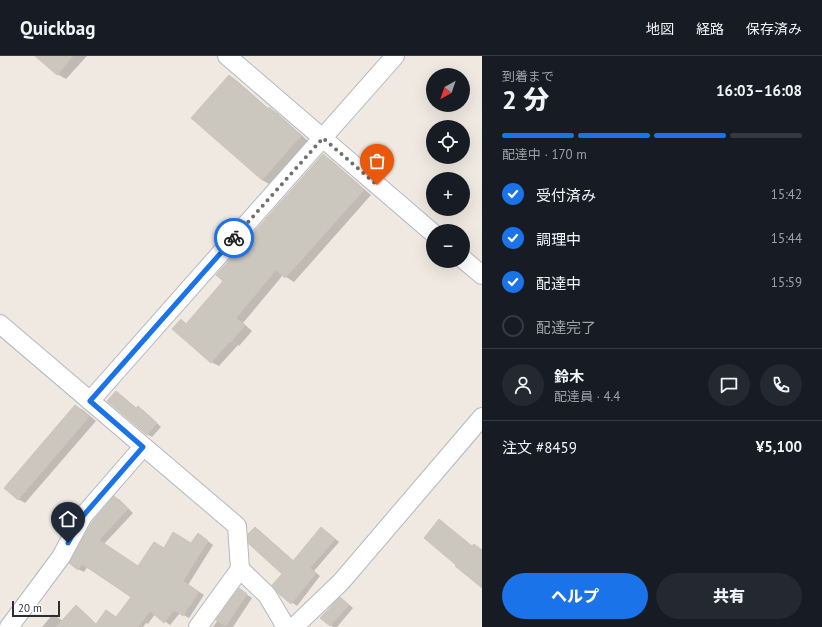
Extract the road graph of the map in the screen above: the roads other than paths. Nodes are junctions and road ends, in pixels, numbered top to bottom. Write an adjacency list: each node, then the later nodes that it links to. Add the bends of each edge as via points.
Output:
1 (227, 56): 3 (street)
2 (395, 56): 3 (street)
3 (323, 138): 4 (street); 8 (street)
4 (426, 227)
5 (470, 265): 6 (street)
6 (482, 276)
7 (0, 324): 8 (street)
8 (90, 401): 10 (street)
9 (482, 417): 15 (street, via 341,582)
10 (143, 447): 11 (street, via 237,526); 12 (street, via 83,516 61,556)
11 (240, 569): 13 (street); 14 (street, via 267,595)
12 (9, 627)
13 (198, 627)
14 (286, 627)
15 (294, 627)

